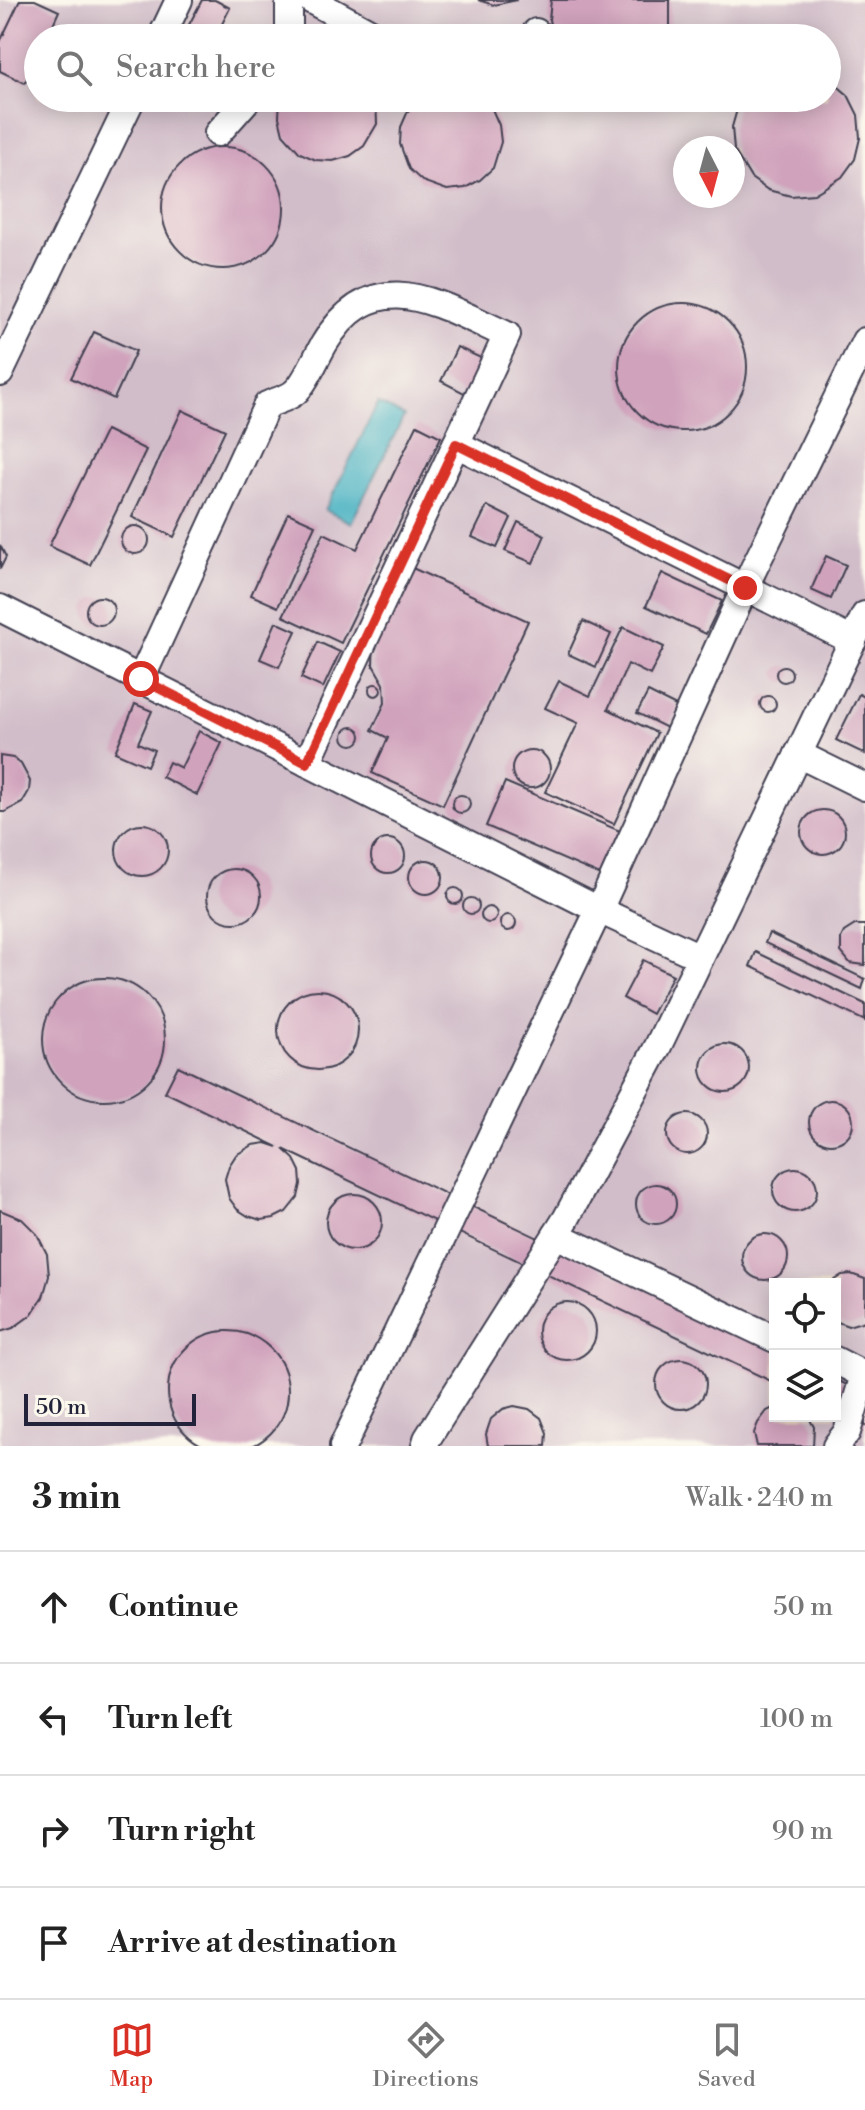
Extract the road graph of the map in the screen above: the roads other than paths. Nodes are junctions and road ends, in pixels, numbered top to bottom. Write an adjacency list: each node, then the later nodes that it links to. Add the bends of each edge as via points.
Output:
1 (179, 0): 4 (lane)
2 (289, 0): 5 (lane)
3 (311, 0): 6 (lane)
4 (168, 24)
5 (289, 24)
6 (355, 24)
7 (125, 112): 11 (lane)
8 (237, 112): 9 (lane)
9 (218, 133)
10 (865, 341): 13 (lane)
11 (0, 373)
12 (456, 444): 13 (lane); 17 (lane, via 507,335 413,295 361,303 337,321 295,393 267,405); 19 (lane)
13 (745, 588): 16 (lane); 21 (lane)
14 (0, 608): 17 (lane)
15 (865, 615): 16 (lane)
16 (853, 641): 18 (lane)
17 (141, 679): 19 (lane)
18 (798, 754): 20 (lane); 22 (lane)
19 (307, 763): 21 (lane)
20 (865, 787)
21 (599, 910): 22 (lane); 26 (lane)
22 (700, 957): 23 (lane)
23 (556, 1235): 24 (lane); 27 (lane)
24 (769, 1336)
25 (841, 1363): 28 (lane, via 864,1375 847,1432)
26 (343, 1446)
27 (425, 1446)
28 (836, 1446)

